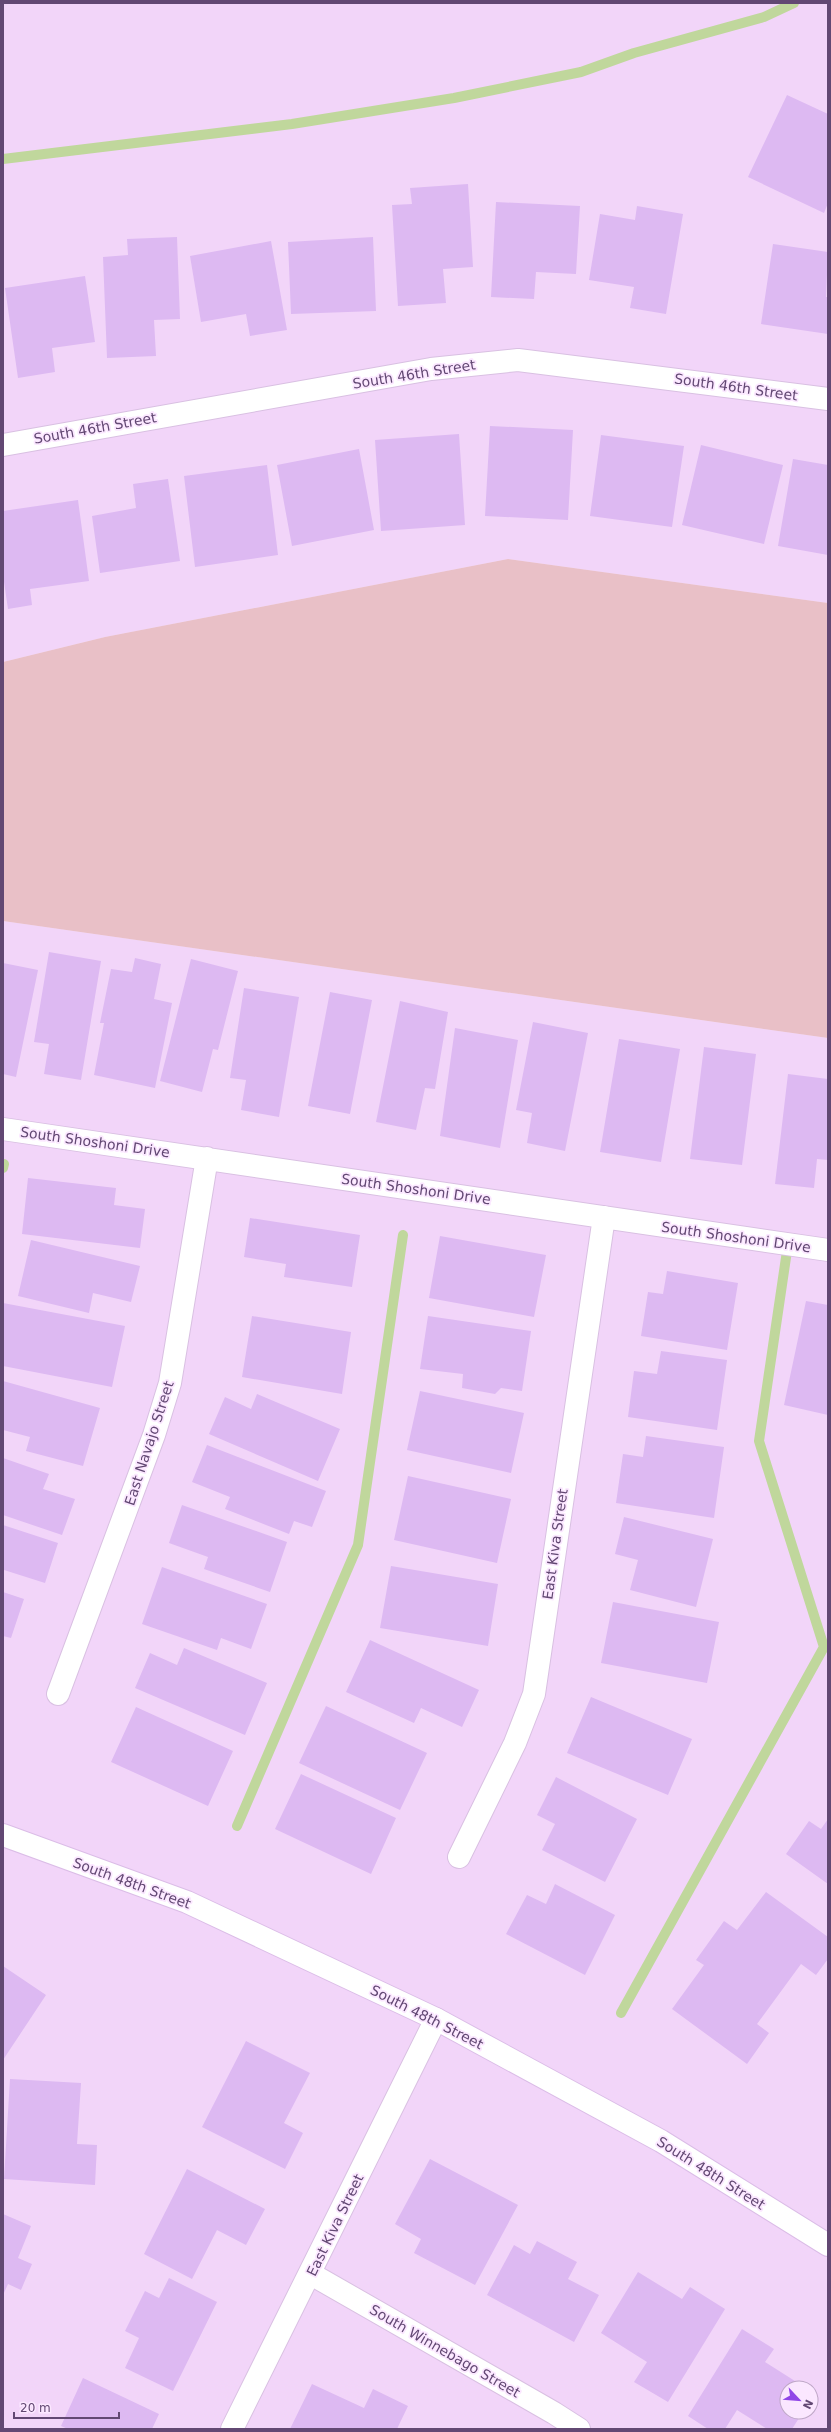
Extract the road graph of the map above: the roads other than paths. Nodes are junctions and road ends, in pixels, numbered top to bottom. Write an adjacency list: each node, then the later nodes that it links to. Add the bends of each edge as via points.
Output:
1 (828, 399): 2 (street, South 46th Street, via 518,360 431,369)
2 (3, 445)
3 (3, 1129): 4 (street, South Shoshoni Drive)
4 (207, 1158): 5 (street, South Shoshoni Drive); 7 (street, East Navajo Street, via 170,1383 154,1435)
5 (604, 1217): 6 (street, South Shoshoni Drive); 9 (street, East Kiva Street, via 534,1694 515,1743)
6 (828, 1250)
7 (58, 1694)
8 (3, 1835): 10 (street, South 48th Street, via 187,1902)
9 (459, 1857)
10 (436, 2019): 11 (street, South 48th Street, via 661,2141); 12 (street, East Kiva Street)
11 (828, 2245)
12 (311, 2274): 13 (street, East Kiva Street); 14 (street, South Winnebago Street, via 554,2412)
13 (232, 2429)
14 (579, 2429)

